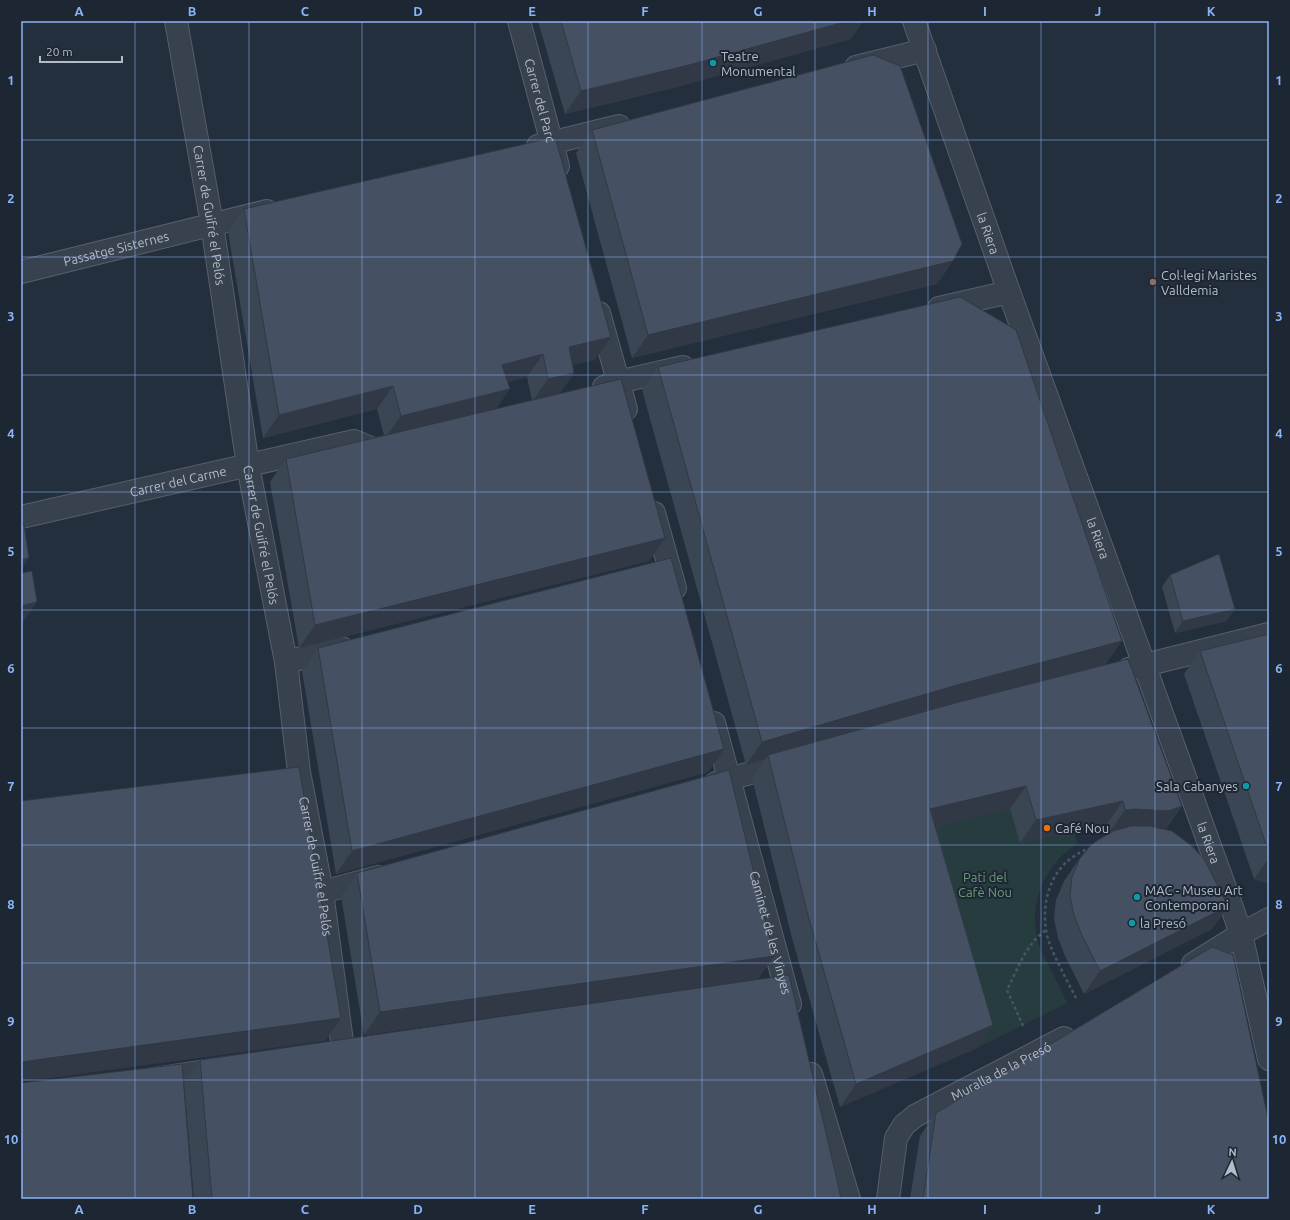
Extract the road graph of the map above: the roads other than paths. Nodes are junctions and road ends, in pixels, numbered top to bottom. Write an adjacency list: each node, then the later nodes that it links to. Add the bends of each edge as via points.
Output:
1 (176, 21): 11 (street, Carrer de Guifré el Pelós)
2 (519, 21): 7 (street, Carrer del Parc)
3 (914, 21): 4 (street, la Riera)
4 (925, 50): 5 (street); 14 (street, la Riera)
5 (833, 73)
6 (635, 122): 7 (street)
7 (552, 142): 8 (street); 9 (street, Carrer del Parc)
8 (521, 150)
9 (564, 187)
10 (289, 206): 11 (street, Passatge Sisternes)
11 (212, 224): 12 (street, Passatge Sisternes); 21 (street, Carrer de Guifré el Pelós)
12 (21, 272)
13 (594, 291): 17 (street)
14 (1009, 292): 15 (street); 28 (street, la Riera)
15 (917, 313)
16 (702, 362): 17 (street)
17 (618, 382): 18 (street); 19 (street)
18 (586, 394)
19 (631, 427)
20 (401, 446): 21 (street, Carrer del Carme, via 378,451 354,441)
21 (248, 466): 23 (street, Carrer del Carme); 27 (street, Carrer de Guifré el Pelós)
22 (649, 494): 24 (street, via 662,571)
23 (21, 517)
24 (680, 606)
25 (1269, 634): 28 (street)
26 (362, 643): 27 (street)
27 (286, 662): 35 (street, Carrer de Guifré el Pelós, via 290,774)
28 (1143, 665): 29 (street); 37 (street, la Riera)
29 (1108, 674)
30 (709, 704): 32 (street)
31 (801, 758): 32 (street)
32 (730, 779): 33 (street); 39 (street, Caminet de les Vinyes, via 778,989)
33 (700, 788)
34 (397, 871): 35 (street)
35 (322, 892): 41 (street, Carrer de Guifré el Pelós, via 351,1048)
36 (1269, 919): 37 (street)
37 (1240, 934): 38 (street); 43 (street, la Riera)
38 (1178, 973)
39 (796, 1024)
40 (1082, 1028): 47 (street, Muralla de la Presó, via 915,1116 904,1125 896,1138)
41 (320, 1053)
42 (805, 1053): 46 (street)
43 (1269, 1059)
44 (236, 1066): 45 (street)
45 (136, 1081)
46 (849, 1199)
47 (888, 1199)

